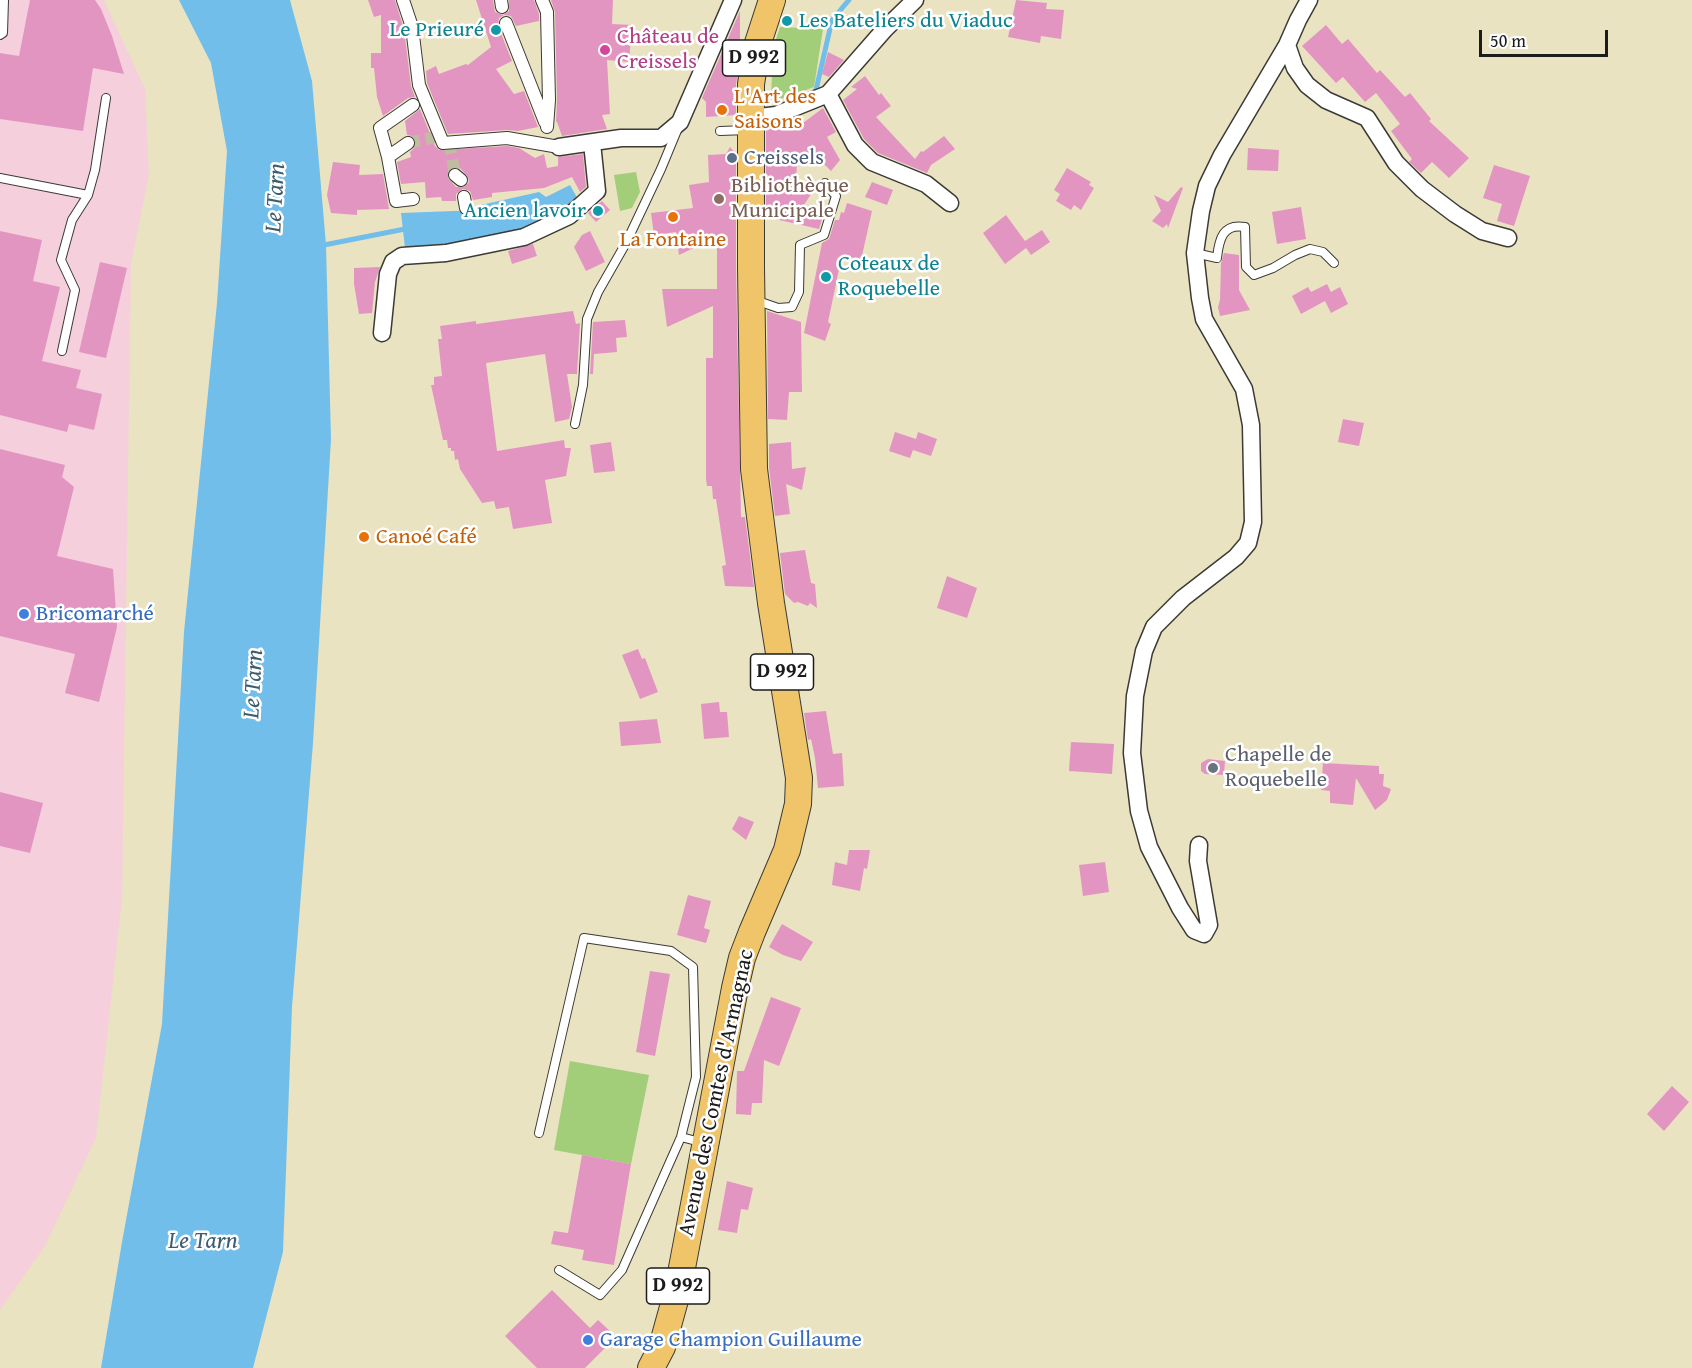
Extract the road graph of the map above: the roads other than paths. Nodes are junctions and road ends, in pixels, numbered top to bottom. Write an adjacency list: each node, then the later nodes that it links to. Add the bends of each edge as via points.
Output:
1 (4, 0): 9 (lane)
2 (404, 0): 13 (street, via 412,27)
3 (733, 0): 14 (street)
4 (772, 0): 15 (main road, Avenue des Comtes d'Armagnac / D 992, via 754,60)
5 (915, 0): 11 (street)
6 (1310, 0): 10 (street)
7 (546, 4): 8 (street, via 547,127)
8 (506, 23)
9 (0, 36)
10 (1287, 45): 26 (street, via 1295,68 1307,85 1326,100 1367,118 1396,163 1422,189 1482,231); 27 (street, via 1207,186)
11 (828, 94): 15 (street); 25 (street, via 855,145 872,162 926,184)
12 (106, 98): 23 (lane)
13 (420, 101): 19 (street, via 443,143 507,138); 20 (street, via 380,128)
14 (680, 122): 18 (street, via 661,138); 32 (lane, via 587,319 583,385)
15 (751, 124): 16 (lane); 29 (main road, Avenue des Comtes d'Armagnac / D 992)
16 (720, 131)
17 (408, 143): 20 (street)
18 (592, 143): 19 (street); 30 (street, via 597,191 569,216 524,237 446,253 402,256 393,262 388,274)
19 (559, 147)
20 (388, 157): 24 (street, via 396,201)
21 (0, 178): 23 (lane)
22 (825, 183): 29 (lane, via 836,196 824,235 800,245 800,292 792,307 778,308)
23 (88, 195): 31 (lane, via 72,220 61,260 75,290)
24 (413, 199)
25 (950, 203)
26 (1508, 237)
27 (1195, 253): 28 (lane, via 1217,258 1219,241 1236,225 1245,227 1246,267 1254,275 1310,249 1323,252); 33 (street, via 1204,319 1244,389 1251,425 1253,522 1248,543 1236,557 1183,598 1154,627 1144,651 1135,696 1132,753 1139,811 1149,847 1180,908 1194,930 1204,934 1209,925)
28 (1334, 263)
29 (752, 298): 35 (main road, Avenue des Comtes d'Armagnac / D 992, via 754,469 797,766 798,804 787,850 742,958)
30 (382, 333)
31 (62, 351)
32 (575, 424)
33 (1199, 845)
34 (539, 1133): 35 (lane, via 584,938 671,951 693,967)
35 (693, 1140): 36 (lane, via 622,1270 600,1294); 37 (main road, Avenue des Comtes d'Armagnac / D 992, via 678,1290 662,1347)
36 (559, 1270)
37 (651, 1368)

